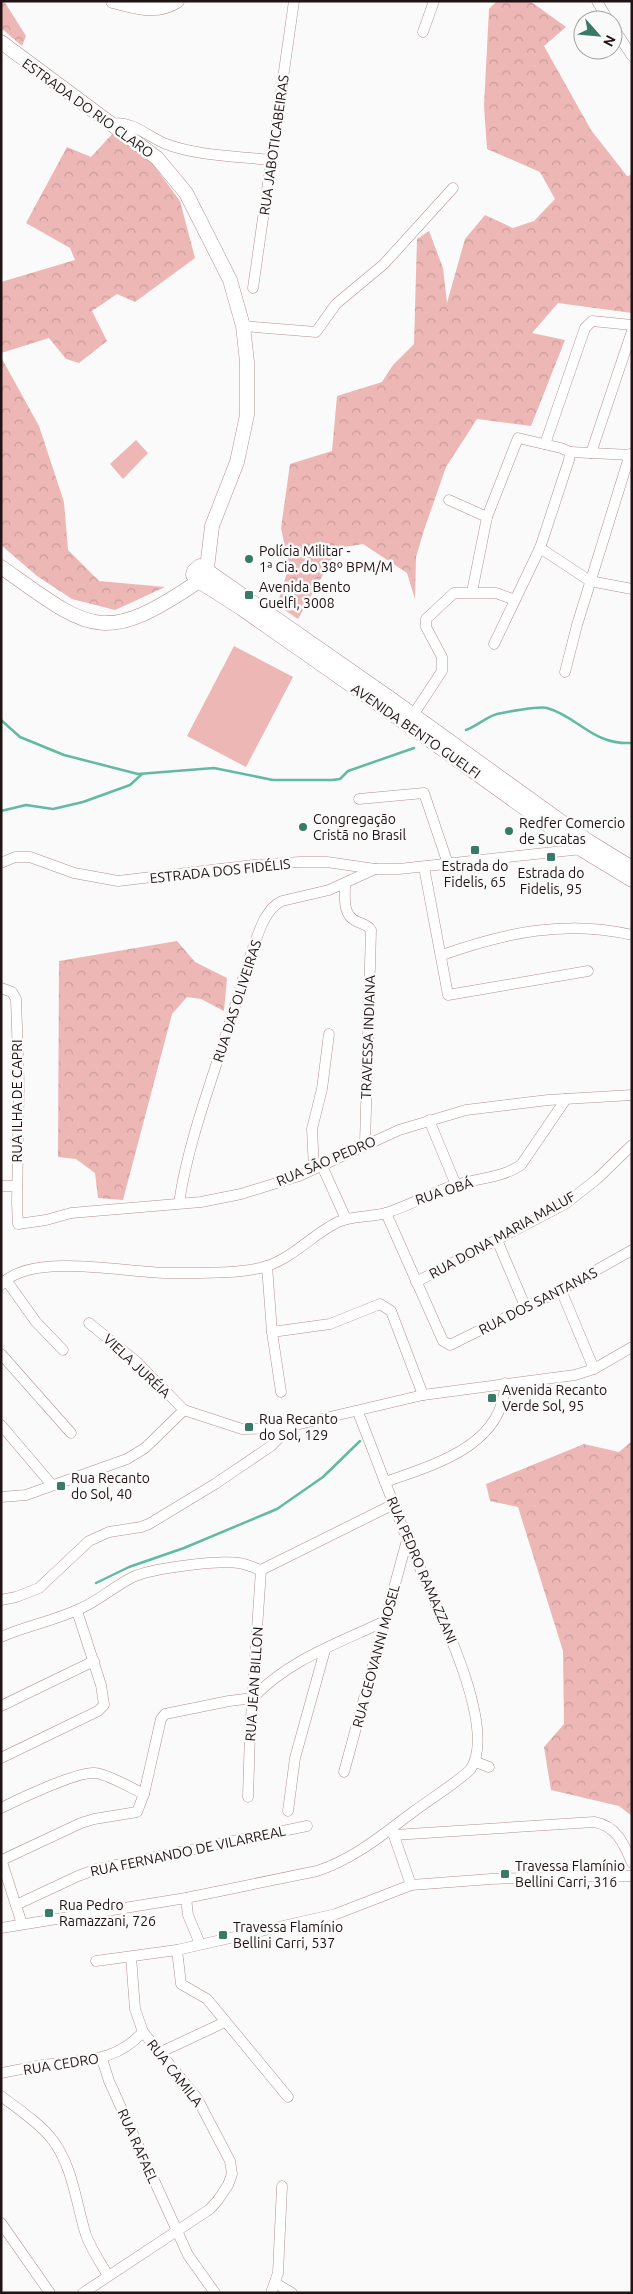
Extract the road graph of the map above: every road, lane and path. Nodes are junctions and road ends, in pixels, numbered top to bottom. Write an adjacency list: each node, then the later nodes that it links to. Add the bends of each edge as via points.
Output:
1 (113, 1): 2 (main road, via 140,8 156,8)
2 (177, 1)
3 (294, 1): 10 (street, RUA JABOTICABEIRAS)
4 (434, 1): 5 (street)
5 (423, 32)
6 (1, 42): 9 (main road, ESTRADA DO RIO CLARO)
7 (623, 42): 8 (street)
8 (632, 56)
9 (112, 124): 10 (street, via 125,124 163,143 188,150); 14 (main road, ESTRADA DO RIO CLARO, via 157,158 186,193 230,280)
10 (270, 160): 12 (street, RUA JABOTICABEIRAS)
11 (453, 188): 14 (street, via 384,264 336,304 316,332)
12 (253, 288)
13 (632, 325): 16 (street, via 592,321 585,328)
14 (243, 326): 24 (main road, ESTRADA DO RIO CLARO, via 247,415 236,462 217,508)
15 (632, 330): 18 (street)
16 (545, 444): 17 (street); 21 (street, via 518,438)
17 (570, 452): 18 (street); 22 (street)
18 (591, 453): 19 (street)
19 (631, 455): 25 (street)
20 (449, 500): 21 (street)
21 (487, 517): 27 (street)
22 (540, 548): 25 (street); 28 (street)
23 (1, 567): 24 (main road, via 49,601 85,621 100,624 121,623 149,612 180,586)
24 (201, 574): 31 (main road, AVENIDA BENTO GUELFI); 32 (main road, AVENIDA BENTO GUELFI)
25 (590, 581): 26 (street); 30 (street)
26 (632, 589)
27 (472, 592): 28 (street, via 496,593); 31 (street, via 454,593 426,619 426,627 442,657 442,671)
28 (515, 600): 29 (street)
29 (494, 644)
30 (565, 672)
31 (413, 715): 32 (main road, AVENIDA BENTO GUELFI)
32 (432, 735): 34 (main road, AVENIDA BENTO GUELFI)
33 (359, 799): 36 (street, via 424,793)
34 (585, 845): 36 (street, ESTRADA DOS FIDÉLIS); 38 (main road, AVENIDA BENTO GUELFI); 40 (main road, AVENIDA BENTO GUELFI)
35 (1, 863): 39 (street, ESTRADA DOS FIDÉLIS, via 15,857 30,857 74,873 118,881 300,862 327,862)
36 (448, 864): 37 (street, ESTRADA DOS FIDÉLIS)
37 (424, 867): 39 (street, ESTRADA DOS FIDÉLIS); 43 (street)
38 (632, 868)
39 (375, 869): 41 (street, RUA DAS OLIVEIRAS)
40 (632, 880)
41 (345, 884): 50 (street, TRAVESSA INDIANA, via 346,912 371,930); 56 (street, RUA DAS OLIVEIRAS, via 275,904 264,921 196,1129 183,1174)
42 (632, 936): 43 (street, via 596,928 539,929 484,941)
43 (442, 955): 44 (street, via 448,995)
44 (588, 971)
45 (1, 988): 55 (street, RUA ILHA DE CAPRI, via 12,992 16,999 19,1085)
46 (329, 1034): 52 (street, via 322,1089 312,1129)
47 (632, 1095): 48 (street, RUA SÃO PEDRO)
48 (566, 1099): 49 (street, RUA SÃO PEDRO, via 466,1110); 53 (street, RUA OBÁ, via 521,1165 511,1172)
49 (429, 1120): 50 (street, RUA SÃO PEDRO); 53 (street)
50 (365, 1144): 52 (street, RUA SÃO PEDRO)
51 (632, 1146): 60 (street, RUA DONA MARIA MALUF, via 565,1204)
52 (318, 1168): 56 (street, RUA SÃO PEDRO, via 241,1194); 58 (street)
53 (456, 1185): 57 (street, RUA OBÁ)
54 (1, 1186): 55 (street)
55 (17, 1186): 59 (street, RUA ILHA DE CAPRI)
56 (179, 1203): 59 (street, RUA SÃO PEDRO, via 70,1213)
57 (386, 1213): 58 (street, RUA OBÁ); 63 (street)
58 (346, 1219): 62 (street)
59 (18, 1224)
60 (498, 1240): 63 (street, RUA DONA MARIA MALUF); 66 (street)
61 (631, 1253): 65 (street, RUA DOS SANTANAS)
62 (267, 1266): 64 (street, via 234,1271 172,1273 57,1265 16,1273); 68 (street)
63 (416, 1282): 66 (street, RUA DOS SANTANAS, via 443,1341 452,1345)
64 (4, 1283): 70 (street)
65 (561, 1290): 66 (street, RUA DOS SANTANAS); 72 (street)
66 (525, 1306)
67 (89, 1323): 76 (street, VIELA JURÉIA, via 137,1362)
68 (272, 1332): 74 (street); 75 (street, via 330,1324 384,1305 391,1312)
69 (632, 1347): 72 (street)
70 (63, 1350)
71 (1, 1354): 80 (street)
72 (594, 1370): 73 (street, via 575,1376)
73 (505, 1383): 75 (street); 81 (street, RUA PEDRO RAMAZZANI, via 499,1411 490,1428 476,1441 443,1461)
74 (280, 1392)
75 (423, 1395): 77 (street)
76 (184, 1410): 79 (street, via 242,1429); 82 (street, via 145,1448 127,1459)
77 (358, 1412): 79 (street); 81 (street)
78 (1, 1425): 82 (street)
79 (283, 1428): 87 (street, via 271,1446 163,1516 141,1528 109,1532 88,1541 39,1588)
80 (71, 1433)
81 (385, 1482): 84 (street, RUA PEDRO RAMAZZANI)
82 (52, 1485): 83 (street, via 26,1495)
83 (1, 1497)
84 (394, 1504): 85 (street, RUA PEDRO RAMAZZANI); 86 (street)
85 (407, 1540): 89 (street, RUA GEOVANNI MOSEL); 96 (street, RUA PEDRO RAMAZZANI, via 468,1681 478,1750)
86 (261, 1570): 88 (street, via 229,1562 154,1570 131,1578); 93 (street, RUA JEAN BILLON)
87 (1, 1600)
88 (76, 1611): 90 (street); 92 (street)
89 (385, 1621): 91 (street); 98 (street, RUA GEOVANNI MOSEL)
90 (1, 1637)
91 (325, 1650): 93 (street, via 285,1670); 102 (street, via 295,1758)
92 (94, 1661): 94 (street); 95 (street, via 105,1701 102,1708)
93 (254, 1698): 99 (street, via 162,1716); 100 (street, RUA JEAN BILLON)
94 (1, 1706)
95 (1, 1758)
96 (476, 1762): 97 (street); 104 (street, via 462,1777)
97 (488, 1767)
98 (344, 1772)
99 (144, 1794): 101 (street, via 98,1773 88,1773); 105 (street, via 140,1807 132,1814 81,1823)
100 (248, 1797)
101 (1, 1808)
102 (288, 1811)
103 (307, 1826): 111 (street, RUA FERNANDO DE VILARREAL, via 97,1869)
104 (392, 1832): 106 (street, via 594,1822 615,1831); 109 (street); 110 (street, via 350,1858 318,1871)
105 (1, 1859): 108 (street)
106 (632, 1863)
107 (632, 1876): 109 (street, via 508,1878)
108 (5, 1882): 111 (street)
109 (411, 1885): 114 (street, via 336,1914)
110 (186, 1898): 112 (street); 114 (street, via 188,1915)
111 (16, 1905): 112 (street)
112 (22, 1924): 113 (street)
113 (1, 1928)
114 (200, 1944): 115 (street)
115 (177, 1950): 116 (street); 118 (street, via 181,1984 207,1999)
116 (130, 1957): 117 (street); 119 (street, RUA CAMILA, via 135,2009)
117 (96, 1961)
118 (225, 2022): 120 (street); 124 (street)
119 (143, 2032): 120 (street, RUA CAMILA); 121 (street, RUA CEDRO, via 125,2048)
120 (161, 2052): 127 (street, RUA CAMILA, via 196,2098 230,2161 232,2174 210,2209)
121 (102, 2058): 122 (street, RUA CEDRO); 127 (street, RUA RAFAEL, via 109,2081)
122 (1, 2073)
123 (1, 2096): 128 (street, via 51,2138 63,2158 77,2196 86,2236)
124 (288, 2097)
125 (282, 2186): 129 (street, via 278,2273)
126 (1, 2222): 130 (street)
127 (177, 2232): 128 (street); 132 (street, RUA RAFAEL, via 188,2255)
128 (108, 2276): 131 (street)
129 (273, 2288): 133 (street)
130 (50, 2293)
131 (83, 2293)
132 (216, 2293)
133 (292, 2293)

